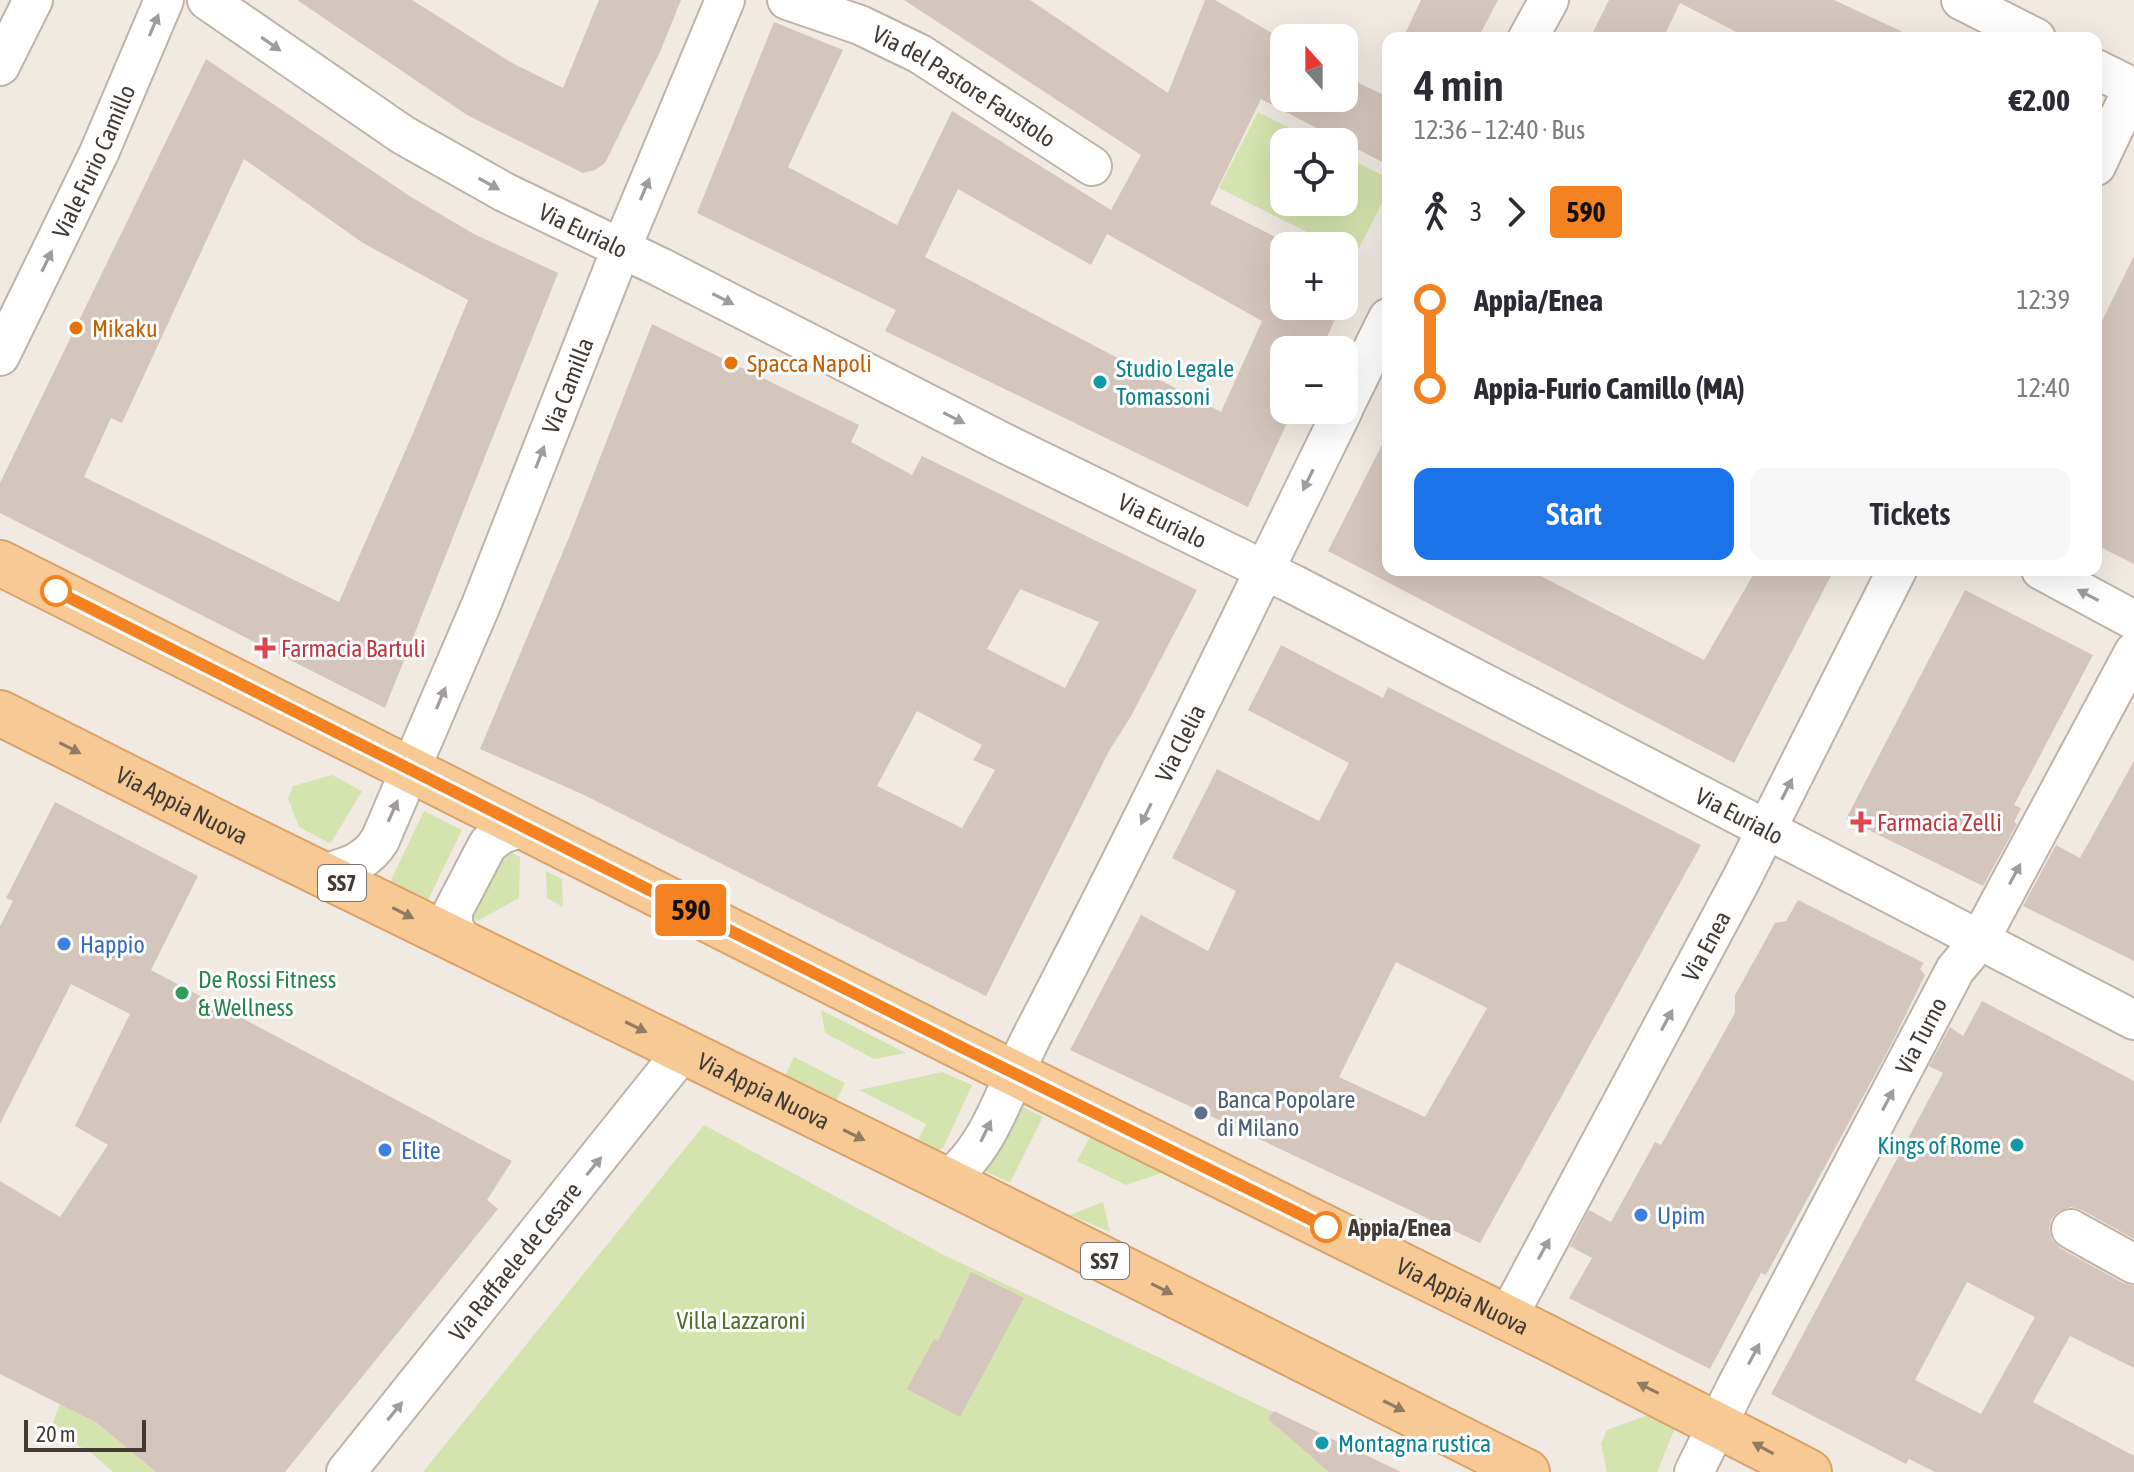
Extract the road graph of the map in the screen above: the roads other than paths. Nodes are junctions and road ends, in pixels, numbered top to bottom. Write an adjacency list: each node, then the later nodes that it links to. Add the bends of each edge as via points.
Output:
1 (33, 0): 10 (street)
2 (164, 0): 16 (street, Viale Furio Camillo, one-way to 2, via 99,153)
3 (207, 0): 15 (street, Via Eurialo, one-way to 15, via 428,150)
4 (725, 0): 15 (street, Via Camilla, one-way to 4)
5 (787, 0): 14 (street, Via del Pastore Faustolo, via 860,25 920,54)
6 (1549, 0): 8 (street)
7 (1961, 0): 9 (street)
8 (1531, 32)
9 (2024, 32)
10 (0, 66)
11 (2102, 72): 12 (street)
12 (2134, 87): 13 (street)
13 (2102, 154)
14 (1092, 166)
15 (621, 249): 22 (street, Via Eurialo, one-way to 22); 28 (street, Via Camilla, one-way to 15)
16 (9, 328): 18 (street, Viale Furio Camillo)
17 (1382, 330): 19 (street, Via Clelia)
18 (0, 356)
19 (1358, 379)
20 (1336, 424): 22 (street, Via Clelia, one-way to 22)
21 (0, 563): 28 (main road, Via Appia Nuova)
22 (1264, 570): 30 (street, Via Eurialo); 36 (street, Via Clelia, one-way to 36)
23 (1894, 576): 30 (street, Via Enea, one-way to 23)
24 (2052, 576): 25 (street, one-way to 24)
25 (2134, 620)
26 (2134, 652): 32 (street, Via Turno, one-way to 26)
27 (0, 713): 31 (main road, Via Appia Nuova / SS7, one-way to 31)
28 (411, 770): 29 (main road, Via Appia Nuova); 31 (street, Via Camilla, one-way to 28, via 357,863 375,847)
29 (524, 827): 33 (street, via 488,844 453,911); 36 (main road, Via Appia Nuova)
30 (1766, 831): 32 (street, Via Eurialo); 40 (street, Via Enea, one-way to 30)
31 (323, 874): 33 (main road, Via Appia Nuova / SS7, one-way to 33)
32 (1979, 941): 34 (street, Via Eurialo); 41 (street, Via Turno, one-way to 32, via 1955,970)
33 (462, 942): 35 (main road, Via Appia Nuova / SS7, one-way to 35)
34 (2134, 1020)
35 (684, 1050): 37 (main road, Via Appia Nuova / SS7, one-way to 37); 42 (street, Via Raffaele de Cesare, one-way to 35)
36 (1014, 1072): 37 (street, Via Clelia, one-way to 36, via 976,1151); 40 (main road, Via Appia Nuova)
37 (946, 1180): 43 (main road, Via Appia Nuova / SS7, one-way to 43)
38 (2071, 1229): 39 (street)
39 (2134, 1264)
40 (1507, 1318): 41 (main road, Via Appia Nuova, one-way to 40)
41 (1717, 1423): 44 (street, Via Turno); 45 (main road, Via Appia Nuova, one-way to 41)
42 (346, 1472)
43 (1527, 1472)
44 (1694, 1472)
45 (1809, 1472)

